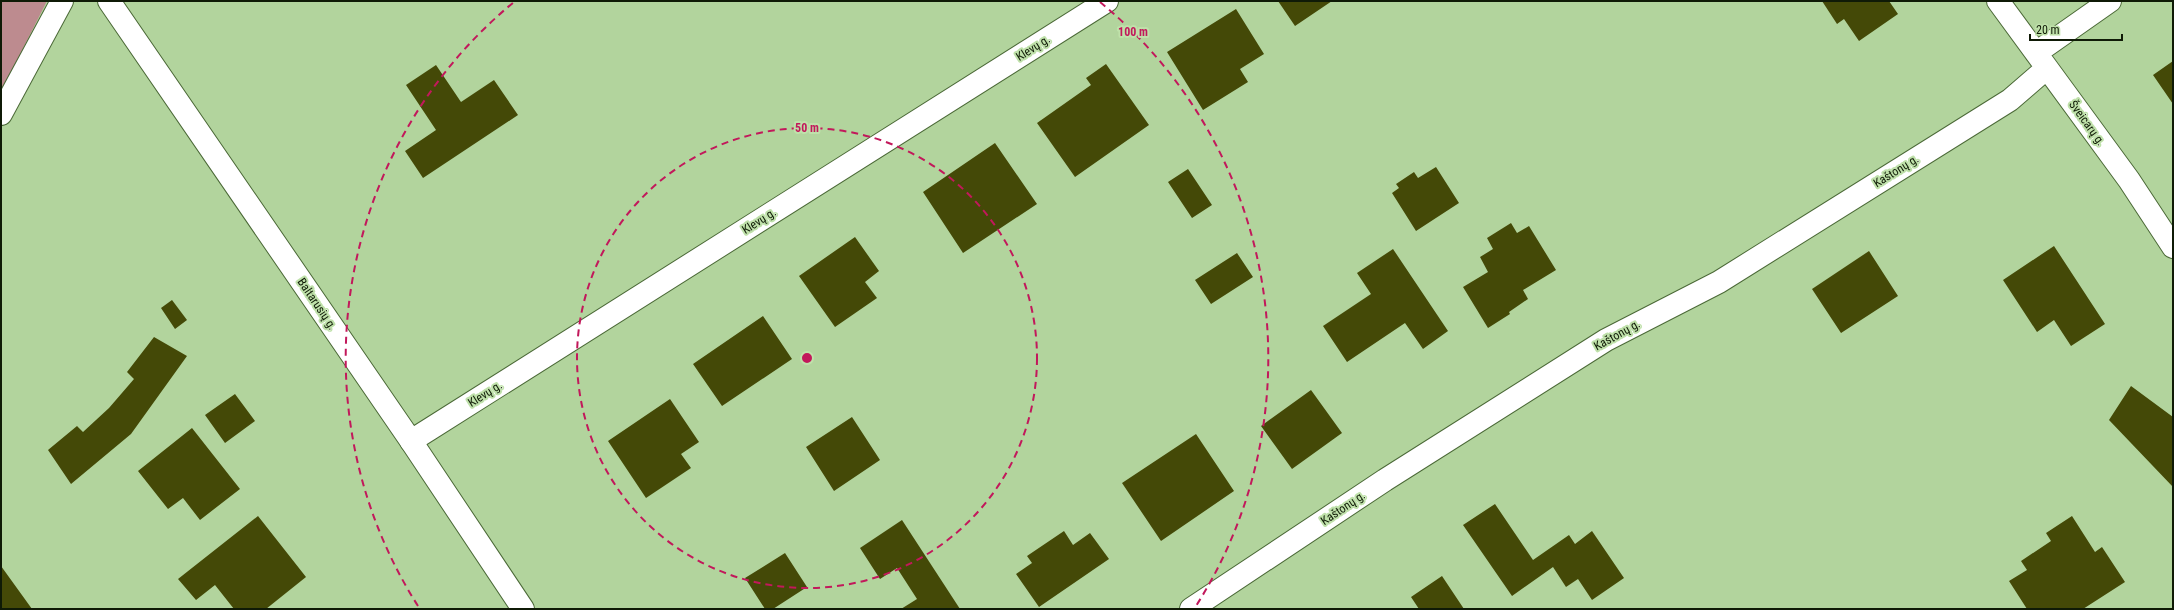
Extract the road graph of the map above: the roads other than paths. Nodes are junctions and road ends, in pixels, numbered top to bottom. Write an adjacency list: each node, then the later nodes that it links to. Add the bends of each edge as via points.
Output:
1 (62, 1): 7 (street)
2 (109, 1): 9 (street, Baltarusių g.)
3 (1998, 1): 6 (street, Šveicarų g.)
4 (2110, 1): 6 (street, Kaštonų g.)
5 (1105, 2): 9 (street, Klevų g.)
6 (2041, 60): 8 (street, Šveicarų g., via 2129,180); 11 (street, Kaštonų g., via 2010,100 1719,282 1606,340 1385,480)
7 (1, 114)
8 (2173, 247)
9 (411, 441): 10 (street, Baltarusių g.)
10 (523, 609)
11 (1191, 609)

